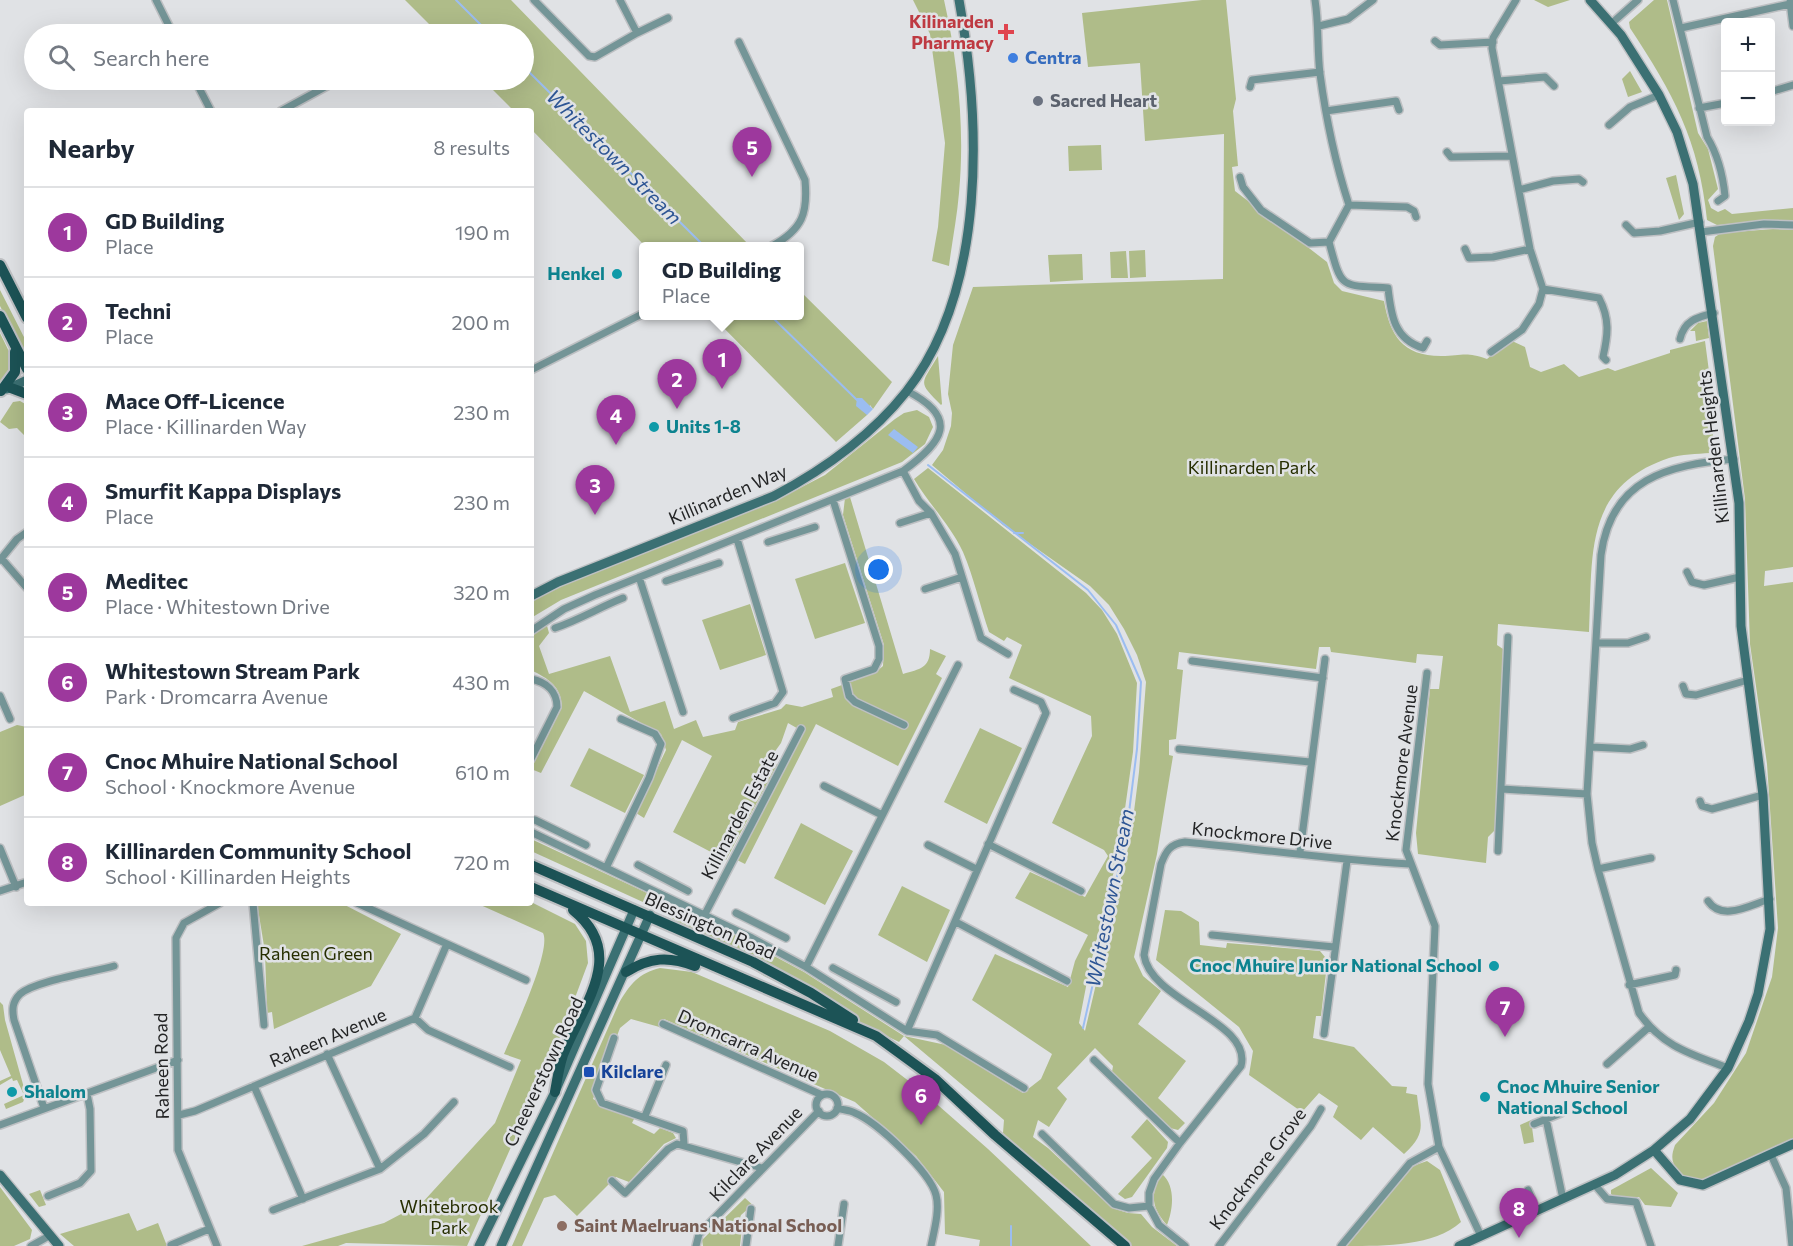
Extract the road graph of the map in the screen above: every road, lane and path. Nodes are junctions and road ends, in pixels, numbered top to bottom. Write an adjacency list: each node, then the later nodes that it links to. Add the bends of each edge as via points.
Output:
1 (156, 0): 14 (street)
2 (534, 0): 18 (street, via 589,56 595,57)
3 (620, 0): 18 (street)
4 (959, 0): 68 (street, Killinarden Way, via 973,106 970,212 961,268 943,327)
5 (1315, 0): 15 (street)
6 (1373, 0): 15 (street, via 1348,19)
7 (1516, 0): 21 (street)
8 (1590, 0): 13 (street, Killinarden Heights)
9 (1638, 0): 13 (street)
10 (1673, 0): 17 (street)
11 (1790, 2): 16 (street); 17 (street)
12 (668, 18): 18 (street)
13 (1612, 23): 30 (street, Killinarden Heights)
14 (168, 24)
15 (1319, 26): 22 (street)
16 (1793, 26)
17 (1681, 28): 34 (street)
18 (637, 33)
19 (1435, 41): 21 (street, via 1440,45)
20 (739, 42): 49 (street, via 805,180 807,205 803,218)
21 (1493, 42): 23 (street)
22 (1320, 72): 26 (street, via 1252,80); 36 (street)
23 (1499, 81): 25 (street, via 1545,76); 39 (street)
24 (1793, 85): 29 (street)
25 (1554, 86)
26 (1250, 87)
27 (200, 90): 32 (street)
28 (320, 90): 33 (street)
29 (1775, 90)
30 (1659, 95): 37 (street, via 1630,107); 48 (street, Killinarden Heights, via 1677,132)
31 (1721, 104): 34 (street)
32 (209, 108)
33 (287, 108)
34 (1699, 108): 43 (street, via 1724,187 1725,196)
35 (1399, 110): 36 (street, via 1396,100)
36 (1326, 111): 44 (street, via 1334,158)
37 (1609, 125)
38 (1447, 152): 39 (street, via 1450,157)
39 (1512, 156): 42 (street)
40 (1240, 177): 50 (street, via 1261,210 1310,243)
41 (1583, 182): 42 (street, via 1553,181)
42 (1519, 190): 52 (street)
43 (1718, 201)
44 (1349, 205): 45 (street, via 1407,207); 50 (street)
45 (1416, 217)
46 (1626, 225): 48 (street, via 1634,233)
47 (1793, 225): 48 (street)
48 (1701, 227): 56 (street, Killinarden Heights)
49 (776, 242)
50 (1329, 242): 60 (street, via 1337,275 1344,284 1388,288 1397,332 1423,348)
51 (1465, 249): 52 (street, via 1469,258)
52 (1530, 249): 54 (street)
53 (0, 265): 55 (main road)
54 (1543, 289): 62 (street, via 1539,304 1522,330); 63 (street, via 1599,298 1609,332 1603,357)
55 (24, 312)
56 (1714, 314): 59 (street, via 1695,318 1687,324); 70 (street, Killinarden Heights)
57 (0, 316): 61 (main road)
58 (639, 316): 65 (street)
59 (1680, 339)
60 (1427, 341)
61 (14, 343): 64 (main road); 67 (main road, via 15,372)
62 (1491, 352)
63 (1606, 360)
64 (24, 363)
65 (534, 368)
66 (24, 381): 67 (street)
67 (4, 390): 69 (main road)
68 (907, 391): 71 (street, via 928,404 941,426 929,450); 92 (street, Killinarden Way, via 846,449 801,482)
69 (24, 393)
70 (1734, 459): 88 (street, Killinarden Heights); 100 (street, via 1655,473 1620,502 1603,540)
71 (903, 471): 72 (street); 73 (street, via 919,501)
72 (833, 500): 74 (street); 116 (street, via 879,646 874,669 845,679 849,696)
73 (931, 513): 75 (street); 87 (street, via 955,554)
74 (778, 522): 78 (street); 79 (street)
75 (900, 523)
76 (815, 527): 78 (street)
77 (24, 534): 81 (street)
78 (783, 537): 80 (street)
79 (737, 539): 82 (street); 113 (street, via 783,692 776,703)
80 (768, 542)
81 (1, 559): 90 (street)
82 (681, 560): 85 (street); 86 (street)
83 (719, 564): 85 (street)
84 (1687, 572): 88 (street, via 1692,582 1704,585)
85 (686, 574): 89 (street)
86 (639, 577): 94 (street); 112 (street)
87 (962, 577): 91 (street); 101 (street, via 981,638)
88 (1740, 577): 108 (street, Killinarden Heights)
89 (666, 581)
90 (24, 585)
91 (925, 589)
92 (534, 594)
93 (623, 598): 95 (street)
94 (581, 601): 95 (street); 97 (street)
95 (587, 615): 96 (street)
96 (555, 628)
97 (534, 629)
98 (1508, 637): 124 (street)
99 (1646, 637): 100 (street, via 1628,644)
100 (1598, 643): 119 (street)
101 (1008, 654)
102 (1326, 659): 106 (street)
103 (1192, 661): 106 (street)
104 (958, 665): 128 (street)
105 (1427, 673): 141 (street, Knockmore Avenue, via 1408,818 1406,850)
106 (1323, 678): 122 (street)
107 (534, 680): 121 (street, via 554,690 557,707)
108 (1748, 681): 109 (street, via 1696,695 1686,694); 126 (street, Killinarden Heights)
109 (1683, 686)
110 (1014, 690): 133 (street, via 1041,702 1046,713)
111 (0, 696): 114 (street)
112 (683, 712)
113 (733, 718)
114 (10, 719)
115 (621, 719): 144 (street, via 655,734 661,744)
116 (904, 725)
117 (801, 729): 163 (street, Killinarden Estate)
118 (1643, 745): 119 (street, via 1630,749)
119 (1592, 747): 125 (street)
120 (1179, 748): 122 (street)
121 (534, 753)
122 (1310, 762): 138 (street)
123 (824, 786): 128 (street)
124 (1502, 789): 125 (street); 137 (street)
125 (1587, 794): 146 (street)
126 (1763, 795): 127 (street, via 1712,809 1702,807); 155 (street, Killinarden Heights)
127 (1700, 801)
128 (882, 815): 175 (street)
129 (535, 820): 130 (street)
130 (559, 831): 132 (street); 134 (street)
131 (534, 833): 132 (street)
132 (553, 842): 144 (street)
133 (988, 844): 145 (street); 154 (street)
134 (586, 845)
135 (928, 845): 145 (street)
136 (0, 848): 149 (street)
137 (1498, 851)
138 (1300, 852): 140 (street, Knockmore Drive); 218 (street, Knockmore Drive, via 1185,842 1176,843 1166,852 1161,864 1144,955 1149,972 1234,1039 1242,1052 1241,1066)
139 (1651, 858): 146 (street)
140 (1347, 861): 141 (street, Knockmore Drive); 173 (street)
141 (1410, 864): 221 (street, Knockmore Avenue, via 1435,926 1428,1084)
142 (638, 865): 147 (street, Killinarden Estate)
143 (534, 866): 161 (main road, Blessington Road)
144 (606, 868): 151 (street)
145 (976, 869): 165 (street)
146 (1598, 869): 183 (street)
147 (659, 876): 151 (street); 153 (street, Killinarden Estate)
148 (24, 883): 149 (street)
149 (16, 887): 152 (street)
150 (534, 888): 157 (main road, Blessington Road)
151 (652, 889): 163 (street)
152 (0, 891)
153 (688, 891)
154 (1081, 891)
155 (1770, 899): 156 (street, via 1725,913 1714,910); 200 (street, Killinarden Heights, via 1770,929 1758,994)
156 (1708, 901)
157 (563, 902): 167 (main road, Blessington Road); 203 (main road, via 593,930 600,948 600,967 562,1058)
158 (214, 906): 195 (street, Raheen Road, via 183,923 176,938)
159 (252, 906): 188 (street)
160 (364, 906): 172 (street)
161 (634, 910): 164 (main road, Blessington Road); 167 (street, Cheeverstown Road)
162 (736, 913): 166 (street)
163 (705, 914): 170 (street)
164 (650, 915): 168 (street, Cheeverstown Road); 190 (main road, Blessington Road, via 784,978 832,1005)
165 (956, 922): 180 (street); 191 (street)
166 (759, 925): 170 (street); 171 (street)
167 (626, 928): 168 (main road, Blessington Road); 203 (street, Cheeverstown Road)
168 (641, 935): 178 (street, Cheeverstown Road); 181 (main road, Blessington Road)
169 (1212, 935): 173 (street)
170 (752, 938): 175 (street)
171 (786, 938)
172 (447, 944): 179 (street); 186 (street, Raheen Avenue)
173 (1334, 947): 192 (street)
174 (114, 966): 207 (street, via 35,987 16,1000 14,1020)
175 (806, 967): 184 (street)
176 (833, 968): 182 (street)
177 (1676, 970): 183 (street, via 1675,975)
178 (626, 972): 181 (main road, via 655,959 673,958); 246 (street, Cheeverstown Road)
179 (526, 980)
180 (1067, 981)
181 (752, 984): 190 (main road, Blessington Road)
182 (863, 985): 184 (street); 185 (street)
183 (1629, 985): 189 (street, via 1639,1013)
184 (855, 997): 191 (street)
185 (896, 1002)
186 (415, 1018): 194 (street, Raheen Avenue); 199 (street, via 428,1030)
187 (663, 1024): 205 (street, Dromcarra Avenue)
188 (264, 1025)
189 (1649, 1027): 197 (street); 200 (street, via 1676,1049)
190 (867, 1031): 251 (main road, Blessington Road, via 935,1079)
191 (907, 1031): 202 (street, via 937,1035)
192 (1324, 1034)
193 (614, 1038): 213 (street, via 597,1097)
194 (327, 1054): 201 (street, Raheen Avenue); 225 (street)
195 (178, 1060): 204 (street); 212 (street, Raheen Road)
196 (1094, 1060): 218 (street)
197 (1606, 1064)
198 (666, 1065): 213 (street)
199 (510, 1066)
200 (1728, 1068): 222 (street, Killinarden Heights, via 1690,1119)
201 (254, 1086): 212 (street, Raheen Avenue); 231 (street)
202 (1024, 1089)
203 (555, 1092): 245 (street, Cheeverstown Road)
204 (87, 1094): 207 (street); 230 (street, via 91,1171 80,1183)
205 (822, 1095): 208 (street, via 835,1098); 210 (street, via 816,1104)
206 (454, 1102): 225 (street, via 424,1134)
207 (44, 1108): 216 (street)
208 (837, 1108): 210 (street, via 827,1116); 250 (street, via 855,1113 876,1127 931,1183 936,1196)
209 (1321, 1109): 253 (street, Knockmore Grove)
210 (819, 1111): 224 (street, Kilclare Avenue)
211 (1561, 1113): 214 (street)
212 (178, 1115): 238 (street, Raheen Road, via 178,1150)
213 (645, 1116): 219 (street, via 683,1131)
214 (1546, 1119): 215 (street); 232 (street)
215 (1534, 1124)
216 (0, 1125)
217 (1042, 1134): 234 (street, via 1114,1204 1129,1208)
218 (1180, 1143): 234 (street, via 1151,1186)
219 (684, 1144): 224 (street); 227 (street, via 668,1149 625,1193)
220 (1793, 1144): 223 (street)
221 (1439, 1147): 240 (street, Knockmore Avenue); 254 (street, via 1410,1163)
222 (1654, 1150): 223 (street, via 1680,1180 1703,1185); 228 (street, Killinarden Heights)
223 (1772, 1155): 257 (street, via 1786,1188)
224 (762, 1168): 247 (street, Kilclare Avenue, via 699,1234)
225 (380, 1169): 231 (street)
226 (0, 1175): 239 (street)
227 (612, 1182)
228 (1595, 1185): 232 (street, Killinarden Heights); 256 (street, via 1607,1199 1636,1202)
229 (1528, 1190): 237 (street)
230 (48, 1196)
231 (303, 1199): 236 (street)
232 (1563, 1199): 237 (street, Killinarden Heights)
233 (844, 1204): 249 (street)
234 (1149, 1206): 252 (street, via 1159,1225)
235 (751, 1209): 248 (street)
236 (273, 1210)
237 (1537, 1211): 240 (street, Killinarden Heights)
238 (209, 1229): 241 (street); 244 (street, Raheen Road)
239 (49, 1236): 242 (street); 243 (street)
240 (1481, 1236): 255 (street, Killinarden Heights)
241 (171, 1245)
242 (31, 1246)
243 (59, 1246)
244 (217, 1246)
245 (479, 1246)
246 (501, 1246)
247 (696, 1246)
248 (746, 1246)
249 (838, 1246)
250 (931, 1246)
251 (1125, 1246)
252 (1185, 1246)
253 (1219, 1246)
254 (1341, 1246)
255 (1459, 1246)
256 (1651, 1246)
257 (1792, 1246)

